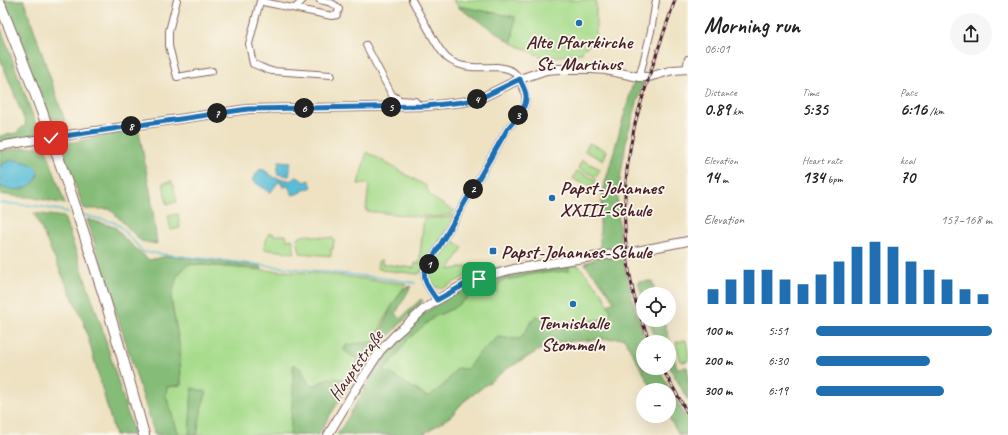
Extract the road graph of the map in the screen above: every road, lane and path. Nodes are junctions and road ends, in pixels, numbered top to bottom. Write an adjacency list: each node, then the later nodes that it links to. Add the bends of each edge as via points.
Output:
1 (177, 0): 12 (street, via 169,46 177,77)
2 (303, 0): 8 (street)
3 (320, 0): 8 (street, via 336,5 339,9 337,15)
4 (412, 0): 15 (street, via 447,58 465,67 506,68)
5 (656, 0): 14 (street)
6 (261, 1): 8 (street); 13 (street, via 249,44 253,64 272,71)
7 (0, 4): 20 (main road, via 74,202)
8 (295, 8)
9 (366, 45): 16 (street, via 392,95 400,100 415,101)
10 (688, 59): 11 (street)
11 (687, 69): 14 (street)
12 (212, 71)
13 (331, 75)
14 (639, 77): 15 (street, via 606,70 559,69 546,70)
15 (520, 79): 16 (street, via 474,100); 19 (street, via 526,100 523,110 508,128 425,271 424,277)
16 (418, 106): 17 (street, bridge, via 248,109)
17 (0, 146)
18 (688, 241): 19 (street, Hauptstraße, via 637,251 514,268 469,282)
19 (437, 300): 21 (street, Hauptstraße, via 380,351)
20 (144, 435)
21 (328, 435)

